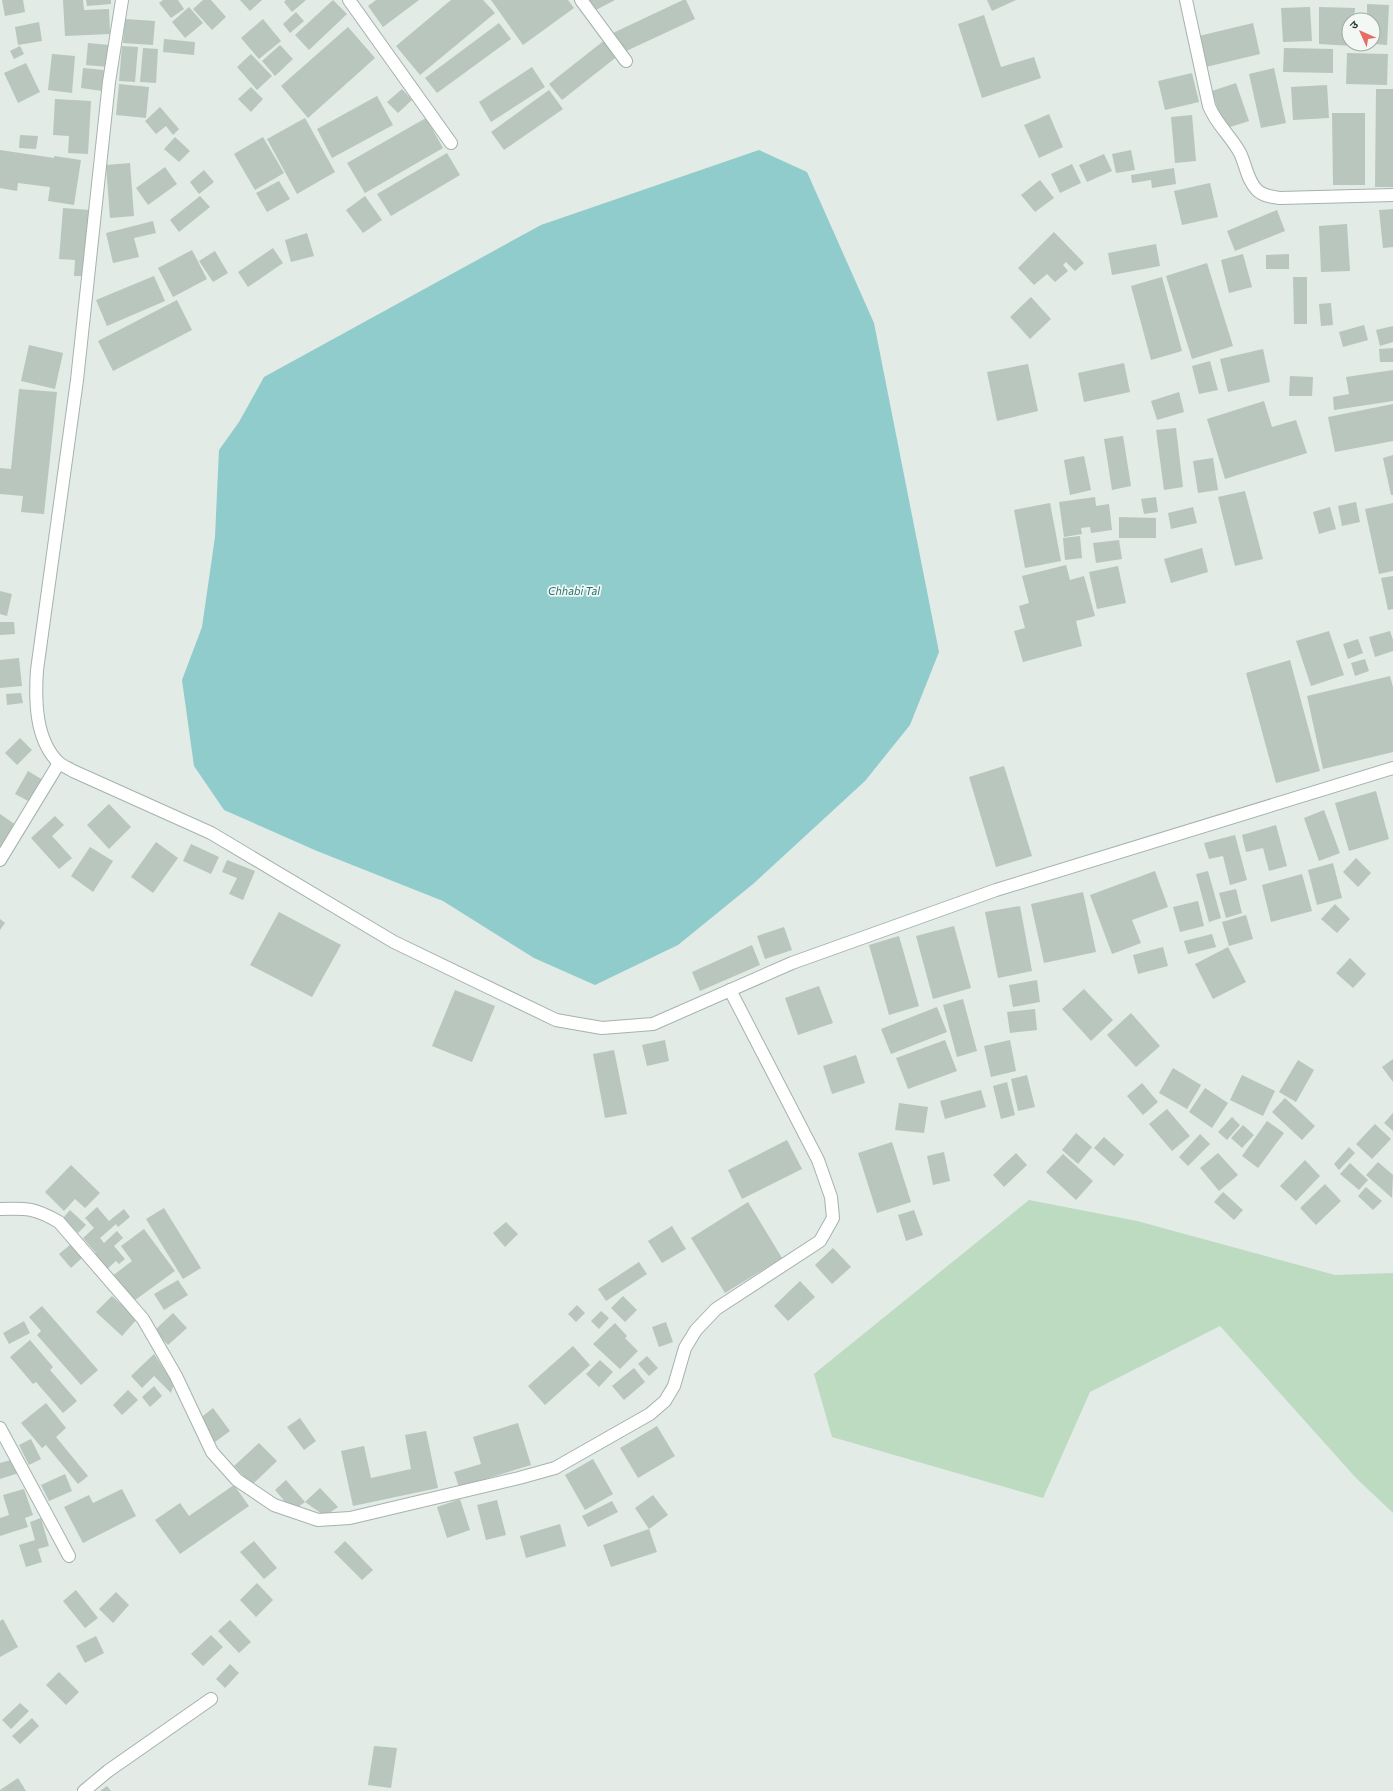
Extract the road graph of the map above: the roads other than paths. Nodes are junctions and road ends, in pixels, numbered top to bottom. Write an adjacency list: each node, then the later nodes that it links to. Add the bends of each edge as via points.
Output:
1 (122, 0): 8 (street, via 105,120 77,380 37,670 35,697 39,724 48,748)
2 (349, 0): 6 (street)
3 (581, 0): 5 (street)
4 (1186, 0): 7 (street, via 1209,106 1240,153 1249,179 1257,190 1267,196 1280,198)
5 (626, 61)
6 (451, 143)
7 (1393, 195)
8 (59, 763): 10 (street); 11 (street, via 211,833 394,942 556,1020 602,1028 653,1024)
9 (1393, 768): 11 (street, via 996,890 792,963)
10 (0, 860)
11 (730, 990): 12 (street, via 818,1160 832,1197 833,1218 820,1241 716,1309 696,1330 685,1348 674,1386 665,1401 650,1414 555,1468 350,1518 318,1520 274,1505 237,1480 212,1452 176,1376 143,1319 58,1222 40,1211 21,1208)
12 (0, 1209)
13 (0, 1428): 14 (street)
14 (69, 1556)
15 (211, 1699): 16 (street, via 108,1771)
16 (84, 1791)

